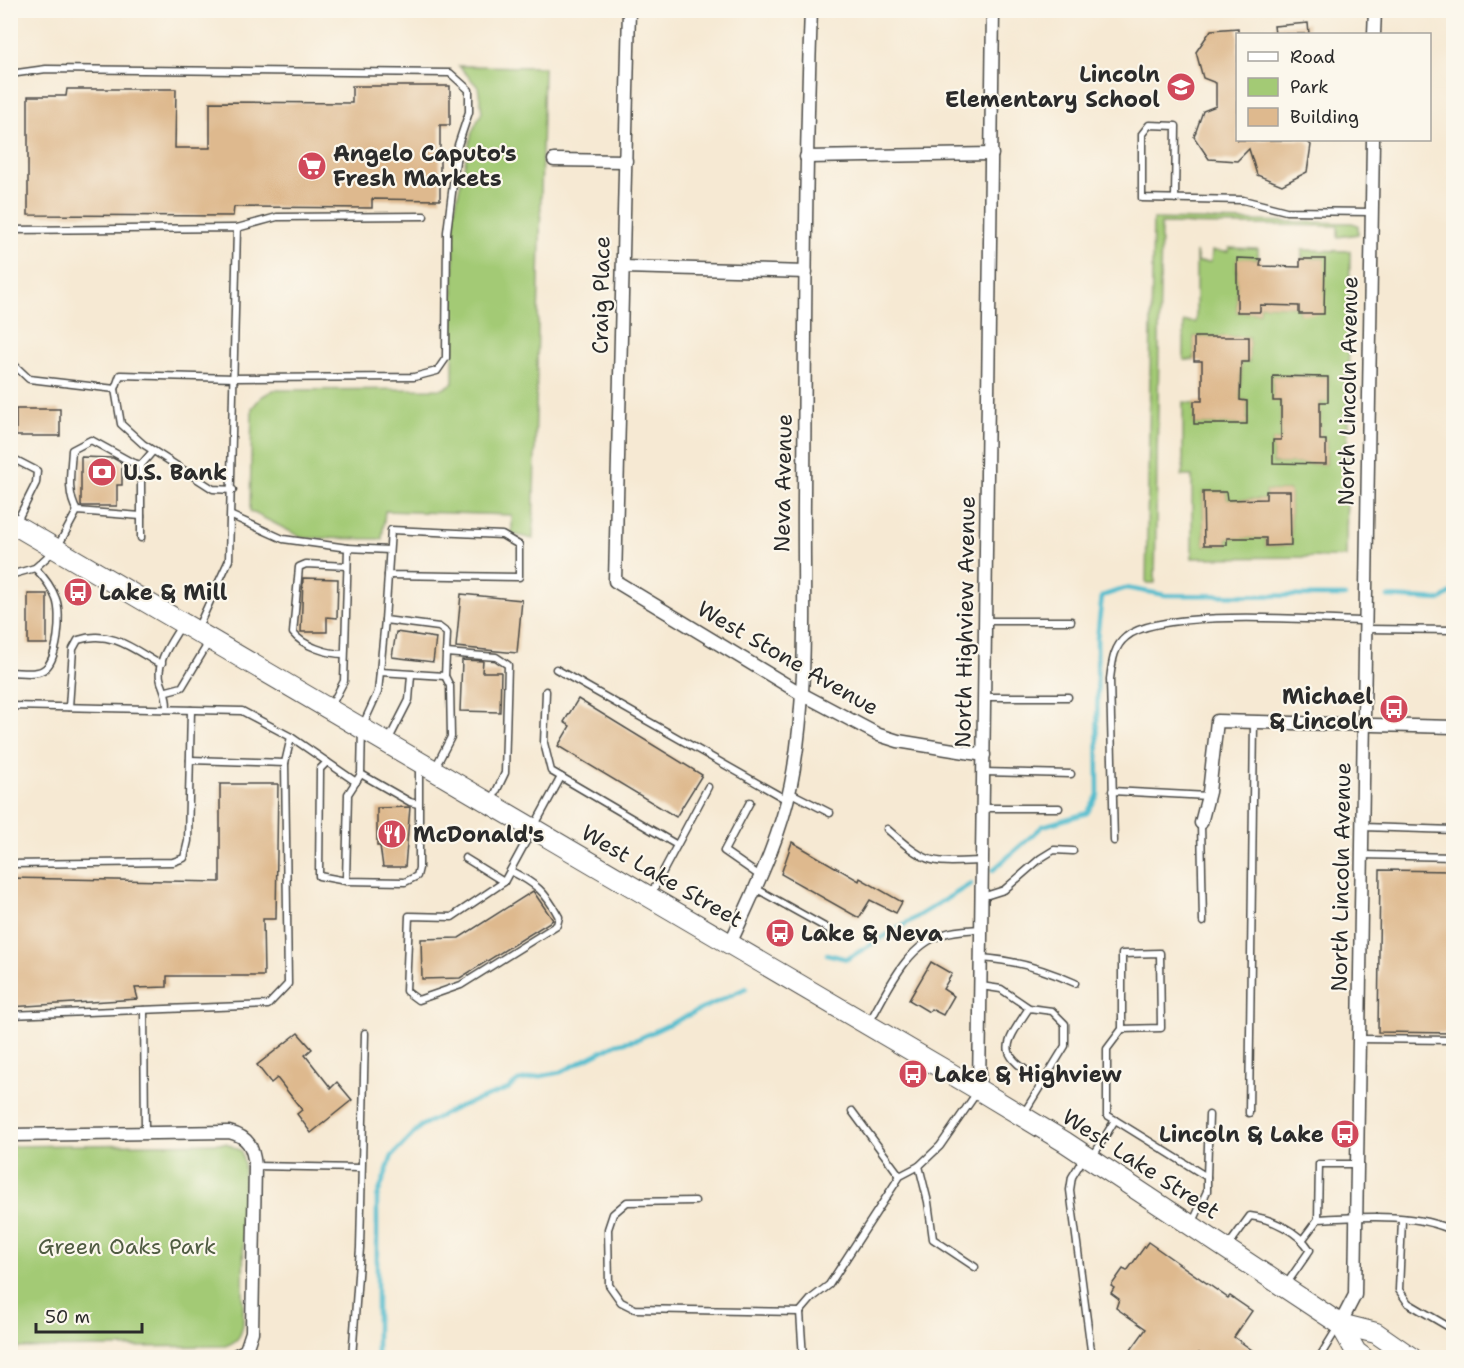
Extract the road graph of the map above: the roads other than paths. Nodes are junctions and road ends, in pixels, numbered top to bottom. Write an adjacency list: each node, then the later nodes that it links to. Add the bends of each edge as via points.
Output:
1 (629, 10): 11 (street, Craig Place)
2 (811, 10): 9 (street, Neva Avenue)
3 (993, 10): 8 (street, North Highview Avenue)
4 (1375, 10): 5 (street)
5 (1374, 33)
6 (10, 74): 20 (lane, via 46,69 450,73 469,90 469,112 458,145 447,232 446,358 437,371 414,377)
7 (1373, 141): 13 (street, North Lincoln Avenue)
8 (992, 154): 9 (street); 40 (street, North Highview Avenue)
9 (806, 157): 18 (street, Neva Avenue)
10 (554, 160): 11 (street)
11 (626, 161): 17 (street, Craig Place)
12 (1175, 199): 12 (lane, via 1176,126 1149,125 1142,134 1142,198); 13 (lane, via 1243,200 1286,211)
13 (1372, 212): 42 (street, North Lincoln Avenue)
14 (423, 216): 15 (lane, via 277,217)
15 (237, 228): 16 (lane); 20 (lane)
16 (10, 230)
17 (623, 267): 18 (street); 38 (street, Craig Place)
18 (806, 272): 55 (street, Neva Avenue)
19 (10, 361): 21 (lane, via 29,379)
20 (235, 378): 21 (lane, via 120,375); 25 (lane)
21 (115, 389): 22 (lane, via 121,424)
22 (153, 451): 24 (lane); 25 (lane, via 213,489)
23 (10, 457): 29 (lane, via 37,471 36,483)
24 (141, 465): 26 (lane, via 91,440 72,450 70,488); 27 (lane)
25 (233, 490): 28 (lane)
26 (77, 511): 27 (lane); 31 (lane)
27 (141, 516): 30 (lane)
28 (232, 516): 32 (lane, via 283,539); 43 (lane, via 229,560)
29 (13, 523): 31 (main road, West Lake Street)
30 (141, 538)
31 (57, 548): 35 (lane); 43 (main road, West Lake Street)
32 (348, 548): 33 (lane); 34 (lane)
33 (389, 550): 37 (lane); 37 (lane, via 391,530 502,535 519,545 519,577)
34 (347, 566): 46 (lane); 46 (lane, via 299,567 293,633 333,654)
35 (35, 568): 36 (lane); 49 (lane, via 57,602 57,643 52,663 41,672)
36 (10, 575)
37 (388, 575): 39 (lane)
38 (615, 581): 55 (street, West Stone Avenue)
39 (385, 620): 45 (lane, via 439,627 447,633); 50 (lane)
40 (986, 621): 41 (lane); 56 (street, North Highview Avenue)
41 (1071, 621)
42 (1365, 625): 44 (lane); 64 (street, North Lincoln Avenue); 80 (lane, via 1185,619 1143,627 1124,638 1114,654 1110,679)
43 (197, 630): 47 (lane); 54 (lane, via 182,687); 60 (main road, West Lake Street)
44 (1454, 630)
45 (446, 653): 52 (lane); 84 (lane, via 496,657 508,665 505,773)
46 (344, 654): 60 (lane, via 344,681)
47 (162, 663): 54 (lane, via 160,680); 59 (lane, via 118,640 92,635 78,640 73,649)
48 (556, 669): 81 (lane)
49 (10, 672)
50 (380, 672): 51 (lane); 66 (lane, via 378,692)
51 (411, 675): 52 (lane); 68 (lane, via 409,700)
52 (445, 675): 73 (lane, via 450,686 452,737)
53 (546, 691): 77 (lane, via 544,743 551,771)
54 (167, 692): 61 (lane)
55 (800, 693): 69 (street, West Stone Avenue, via 879,735); 81 (street, Neva Avenue)
56 (985, 696): 57 (lane); 69 (street, North Highview Avenue)
57 (1068, 697)
58 (10, 706): 59 (lane)
59 (69, 707): 61 (lane)
60 (330, 708): 66 (main road, West Lake Street)
61 (167, 710): 62 (lane)
62 (191, 710): 67 (lane, via 242,711); 70 (lane)
63 (1254, 722): 64 (street); 82 (street, via 1217,721); 127 (lane)
64 (1365, 724): 65 (street); 91 (street, North Lincoln Avenue)
65 (1454, 727)
66 (362, 728): 68 (main road, West Lake Street); 75 (lane)
67 (291, 737): 71 (lane); 72 (lane)
68 (387, 742): 73 (main road, West Lake Street)
69 (984, 755): 74 (street, North Highview Avenue)
70 (190, 760): 72 (lane); 101 (lane, via 188,841 183,858 173,862)
71 (327, 762): 78 (lane); 104 (lane, via 320,769 319,876)
72 (285, 763): 117 (lane, via 288,984 268,1005)
73 (427, 765): 84 (main road, West Lake Street); 85 (lane)
74 (983, 772): 76 (lane); 86 (street, North Highview Avenue)
75 (361, 774): 78 (lane); 85 (lane)
76 (1071, 774)
77 (561, 777): 90 (lane); 95 (lane)
78 (356, 782): 104 (lane, via 348,794)
79 (708, 788): 95 (lane)
80 (1112, 791): 82 (lane); 94 (lane)
81 (788, 796): 88 (lane); 103 (street, Neva Avenue)
82 (1208, 796): 89 (street)
83 (750, 802): 103 (lane, via 724,851)
84 (490, 803): 90 (main road, West Lake Street)
85 (418, 804): 104 (lane, via 417,876 405,882)
86 (983, 808): 87 (lane); 100 (street, North Highview Avenue)
87 (1059, 808)
88 (830, 813)
89 (1201, 823): 109 (lane)
90 (532, 827): 102 (lane); 107 (main road, West Lake Street)
91 (1363, 828): 93 (lane); 97 (street, North Lincoln Avenue)
92 (887, 829): 100 (lane, via 926,860)
93 (1454, 830)
94 (1114, 841)
95 (677, 845): 107 (lane)
96 (1073, 850): 108 (lane, via 1054,850 1004,891)
97 (1363, 855): 98 (lane); 122 (street, North Lincoln Avenue)
98 (1454, 857)
99 (465, 858): 105 (lane)
100 (982, 861): 108 (street, North Highview Avenue)
101 (10, 864)
102 (511, 871): 105 (lane); 105 (lane, via 547,895 559,917 557,925 461,985 418,1000 406,991 409,916 452,917)
103 (760, 876): 106 (street, Neva Avenue)
104 (346, 881)
105 (504, 882)
106 (755, 888): 111 (lane); 112 (street, Neva Avenue)
107 (650, 897): 112 (main road, West Lake Street)
108 (982, 897): 110 (street, North Highview Avenue)
109 (1203, 922)
110 (981, 929): 113 (street, North Highview Avenue); 119 (lane, via 943,934 916,949)
111 (832, 931)
112 (730, 944): 119 (main road, West Lake Street)
113 (981, 958): 114 (lane, via 1035,967); 115 (street, North Highview Avenue)
114 (1075, 983)
115 (981, 986): 116 (lane, via 1001,990); 125 (street, North Highview Avenue)
116 (1029, 1008): 124 (lane, via 1007,1047 1012,1061); 124 (lane, via 1052,1011 1061,1017 1067,1030 1065,1046)
117 (144, 1010): 118 (lane); 131 (lane)
118 (10, 1015)
119 (868, 1024): 125 (main road, West Lake Street)
120 (1122, 1029): 120 (lane, via 1161,1028 1160,954 1122,954); 130 (lane, via 1107,1049 1107,1115)
121 (365, 1033): 137 (lane)
122 (1359, 1039): 123 (lane); 134 (street, North Lincoln Avenue)
123 (1454, 1040)
124 (1043, 1082): 129 (lane)
125 (979, 1090): 129 (main road, West Lake Street); 136 (lane, via 940,1146)
126 (852, 1111): 138 (lane)
127 (1249, 1113)
128 (1209, 1115): 139 (lane)
129 (1022, 1116): 133 (main road, West Lake Street)
130 (1115, 1120): 133 (lane); 139 (lane)
131 (145, 1133): 132 (street); 135 (street, via 242,1135 249,1142)
132 (10, 1136)
133 (1088, 1158): 144 (main road, West Lake Street); 156 (lane, via 1072,1177 1070,1190)
134 (1356, 1164): 141 (street, North Lincoln Avenue); 142 (lane, via 1319,1164)
135 (255, 1166): 137 (lane); 153 (street, via 252,1332 246,1350)
136 (919, 1166): 138 (lane); 148 (lane, via 933,1239)
137 (360, 1168): 154 (lane)
138 (900, 1176): 150 (lane, via 829,1285)
139 (1207, 1177): 144 (lane, via 1207,1191)
140 (696, 1201): 150 (lane, via 627,1202 613,1214 608,1229 609,1285 621,1302 635,1309)
141 (1355, 1217): 142 (lane); 143 (lane); 151 (street, North Lincoln Avenue, via 1355,1294)
142 (1318, 1219): 146 (lane)
143 (1402, 1220): 145 (lane, via 1438,1224); 152 (lane, via 1399,1290 1408,1303)
144 (1192, 1226): 147 (main road, West Lake Street)
145 (1454, 1231)
146 (1303, 1239): 147 (lane, via 1266,1218 1250,1216); 149 (lane, via 1310,1250)
147 (1226, 1249): 149 (main road, West Lake Street)
148 (975, 1267)
149 (1284, 1287): 151 (main road, West Lake Street)
150 (800, 1312): 155 (lane)
151 (1340, 1324): 157 (lane); 158 (main road, West Lake Street, via 1356,1352); 159 (main road, West Lake Street, via 1376,1333)
152 (1454, 1330)
153 (231, 1358)
154 (352, 1358)
155 (803, 1358)
156 (1092, 1358)
157 (1319, 1358)
158 (1364, 1358)
159 (1412, 1358)

